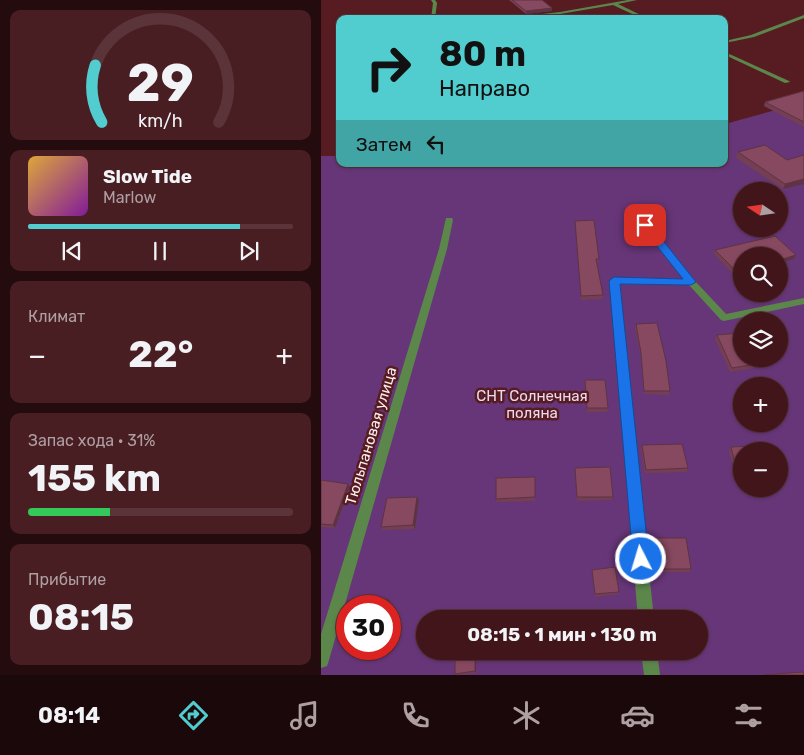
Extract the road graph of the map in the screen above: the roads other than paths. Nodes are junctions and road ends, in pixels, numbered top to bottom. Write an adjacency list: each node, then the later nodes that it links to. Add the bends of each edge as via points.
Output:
1 (433, 0): 5 (street)
2 (604, 0): 4 (street)
3 (635, 0): 4 (street)
4 (613, 4): 6 (street); 7 (street)
5 (434, 15)
6 (540, 15)
7 (638, 15)
8 (804, 16): 9 (street, via 752,36)
9 (728, 41)
10 (728, 54): 11 (street)
11 (787, 82)
12 (635, 212): 14 (street)
13 (449, 220): 17 (street, Тюльпановая улица)
14 (691, 282): 15 (street, via 724,318); 16 (street, via 614,281)
15 (804, 300)
16 (645, 610)
17 (321, 660)
18 (650, 660): 19 (street)
19 (652, 675)

